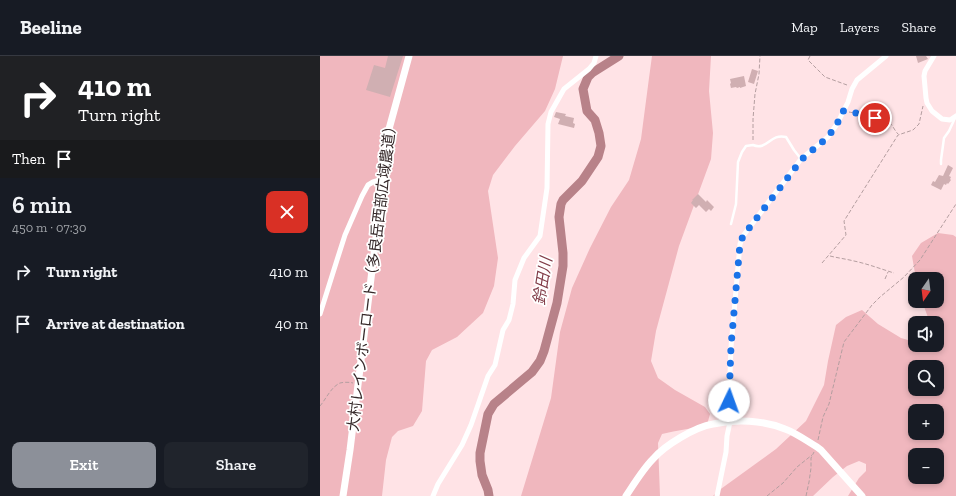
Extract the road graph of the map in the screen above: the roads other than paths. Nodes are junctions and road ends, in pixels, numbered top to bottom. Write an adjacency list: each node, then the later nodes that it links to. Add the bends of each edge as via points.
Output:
1 (409, 56): 8 (street, 大村レインボーロード（多良岳西部広域農道）, via 389,128)
2 (596, 56): 13 (street, via 589,69 564,89 550,112 547,188 540,236 524,258 515,280 509,320 503,330 495,365 488,376 471,425)
3 (886, 56): 6 (street, via 857,80 837,124 828,137)
4 (934, 56): 5 (street, via 924,76 927,103 942,119 950,120)
5 (956, 116): 7 (lane, via 944,138)
6 (802, 159): 9 (lane, via 786,136 780,135 762,146 746,146 738,162 736,204); 11 (street, via 743,236 740,244 731,346)
7 (941, 164)
8 (383, 179): 10 (street, via 368,185 362,196 345,235); 12 (street, 大村レインボーロード（多良岳西部広域農道）)
9 (731, 224)
10 (320, 314)
11 (730, 422): 14 (street, via 712,424 672,442 653,459); 15 (street); 16 (street, via 757,422 777,426 795,434 819,448)
12 (343, 496)
13 (433, 496)
14 (626, 496)
15 (717, 496)
16 (862, 496)

